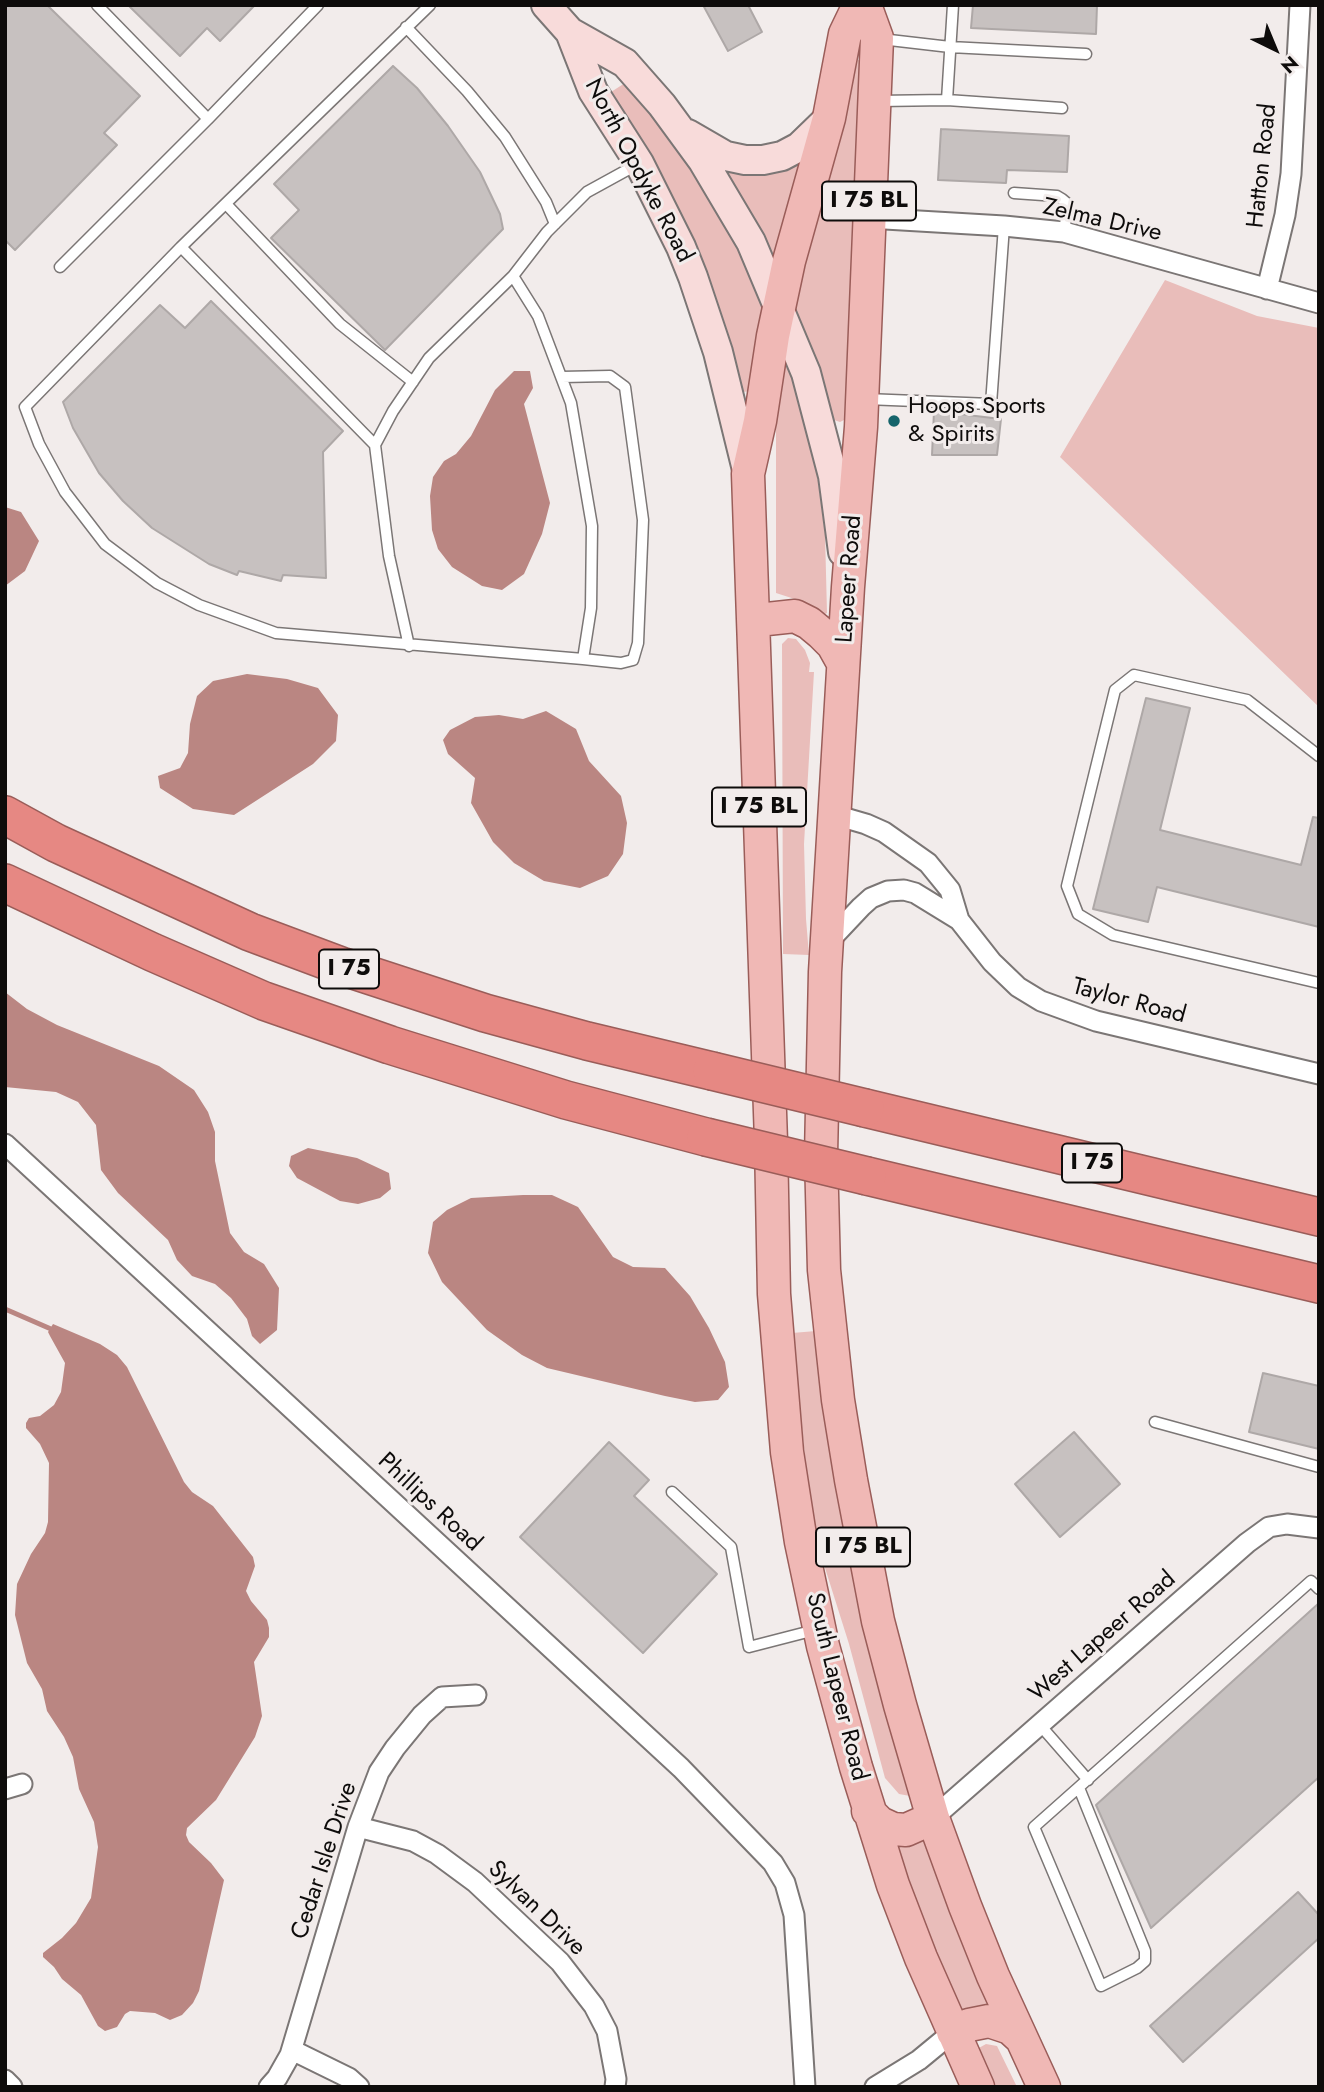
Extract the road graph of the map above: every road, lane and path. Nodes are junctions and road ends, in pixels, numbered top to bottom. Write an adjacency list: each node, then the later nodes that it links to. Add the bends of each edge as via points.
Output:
1 (97, 5): 18 (lane)
2 (318, 5): 18 (lane)
3 (430, 5): 9 (lane)
4 (546, 5): 10 (main road, North Opdyke Road)
5 (859, 5): 17 (main road, I 75 BL, via 845,34)
6 (865, 5): 11 (main road, Lapeer Road / I 75 BL)
7 (954, 5): 12 (lane)
8 (1300, 5): 30 (street, Hatton Road, via 1291,173)
9 (406, 27): 22 (lane); 24 (lane, via 505,136)
10 (570, 32): 19 (main road, North Opdyke Road, via 625,64); 20 (main road, North Opdyke Road, via 593,90)
11 (877, 38): 12 (lane); 15 (main road, Lapeer Road / I 75 BL)
12 (950, 47): 13 (lane); 14 (lane)
13 (1086, 54)
14 (947, 100): 15 (lane); 16 (lane)
15 (873, 101): 23 (main road, Lapeer Road / I 75 BL)
16 (1062, 108)
17 (829, 118): 19 (main road, via 799,147 763,160 726,156); 32 (main road, I 75 BL)
18 (208, 119): 28 (lane)
19 (681, 130): 32 (main road, North Opdyke Road, via 751,242)
20 (639, 163): 24 (lane, via 587,192); 37 (main road, North Opdyke Road, via 681,247 707,316)
21 (1014, 193): 26 (lane, via 1062,199 1068,204)
22 (226, 204): 27 (lane); 34 (lane, via 340,324)
23 (868, 218): 25 (street, Zelma Drive); 35 (main road, Lapeer Road / I 75 BL)
24 (555, 224): 29 (lane)
25 (1004, 226): 26 (street, Zelma Drive); 35 (lane, via 991,404)
26 (1064, 232): 30 (street, Zelma Drive)
27 (181, 247): 36 (lane); 40 (lane, via 25,407 65,492 105,544 157,583 200,605 276,633)
28 (60, 267)
29 (513, 276): 33 (lane, via 538,316); 34 (lane, via 429,358)
30 (1267, 289): 31 (street, Zelma Drive)
31 (1319, 303)
32 (779, 306): 37 (main road, I 75 BL); 38 (main road, North Opdyke Road, via 806,373 833,476)
33 (562, 377): 41 (lane, via 571,402 592,526 591,608); 41 (lane, via 610,376 625,387 643,520 638,643 633,660)
34 (412, 382): 36 (lane)
35 (862, 399): 38 (main road, Lapeer Road / I 75 BL)
36 (375, 444): 40 (lane, via 389,555)
37 (748, 474): 39 (main road, I 75 BL)
38 (848, 586): 42 (main road, Lapeer Road / I 75 BL)
39 (754, 624): 42 (main road, via 795,616 821,633); 59 (main road, South Lapeer Road / I 75 BL, via 774,1294 787,1451)
40 (409, 646): 41 (lane)
41 (583, 659)
42 (844, 663): 45 (main road, Lapeer Road / I 75 BL)
43 (1319, 756): 49 (lane, via 1247,700 1134,676 1115,690 1067,886 1078,914 1113,935)
44 (5, 815): 52 (highway, I 75, bridge, via 250,932 485,1013)
45 (835, 815): 47 (street, Taylor Road, via 884,832 928,863 950,890); 48 (main road, Lapeer Road / I 75 BL)
46 (5, 883): 53 (highway, I 75, bridge, via 264,1001 566,1100)
47 (959, 920): 48 (street, Taylor Road, via 915,892 888,891 871,898); 50 (street, Taylor Road, via 1008,979 1051,1006)
48 (827, 943): 65 (main road, Lapeer Road / I 75 BL, via 821,1155 824,1270 838,1400 878,1621)
49 (1319, 983)
50 (1319, 1073)
51 (5, 1144): 75 (street, Phillips Road, via 681,1768 774,1863 794,1915)
52 (1319, 1217)
53 (1319, 1284)
54 (1155, 1422): 55 (lane)
55 (1319, 1467)
56 (672, 1492): 59 (lane, via 731,1547 749,1647)
57 (1319, 1528): 61 (street, West Lapeer Road, via 1269,1527)
58 (1319, 1589): 62 (lane, via 1311,1581)
59 (819, 1629): 64 (main road, South Lapeer Road / I 75 BL)
60 (476, 1695): 66 (street, Cedar Isle Drive, via 442,1697 422,1715 379,1772)
61 (1040, 1725): 62 (lane); 65 (street, West Lapeer Road)
62 (1088, 1780): 63 (lane)
63 (1079, 1788): 63 (lane, via 1034,1827 1101,1986 1137,1968 1145,1961 1145,1951)
64 (869, 1811): 65 (main road, via 893,1829 906,1830); 67 (main road, South Lapeer Road / I 75 BL, via 905,1917)
65 (933, 1818): 68 (main road, I 75 BL)
66 (358, 1827): 69 (street, Cedar Isle Drive); 74 (street, Sylvan Drive, via 413,1842 437,1854 475,1882 560,1962 607,2031)
67 (953, 2032): 68 (main road, via 989,2021 1010,2028); 76 (street); 77 (main road, South Lapeer Road / I 75 BL)
68 (1021, 2038): 78 (main road, I 75 BL)
69 (292, 2050): 72 (street, Cedar Isle Drive); 73 (street)
70 (5, 2080): 71 (street)
71 (12, 2087)
72 (269, 2087)
73 (359, 2087)
74 (615, 2087)
75 (805, 2087)
76 (875, 2087)
77 (978, 2087)
78 (1044, 2087)

